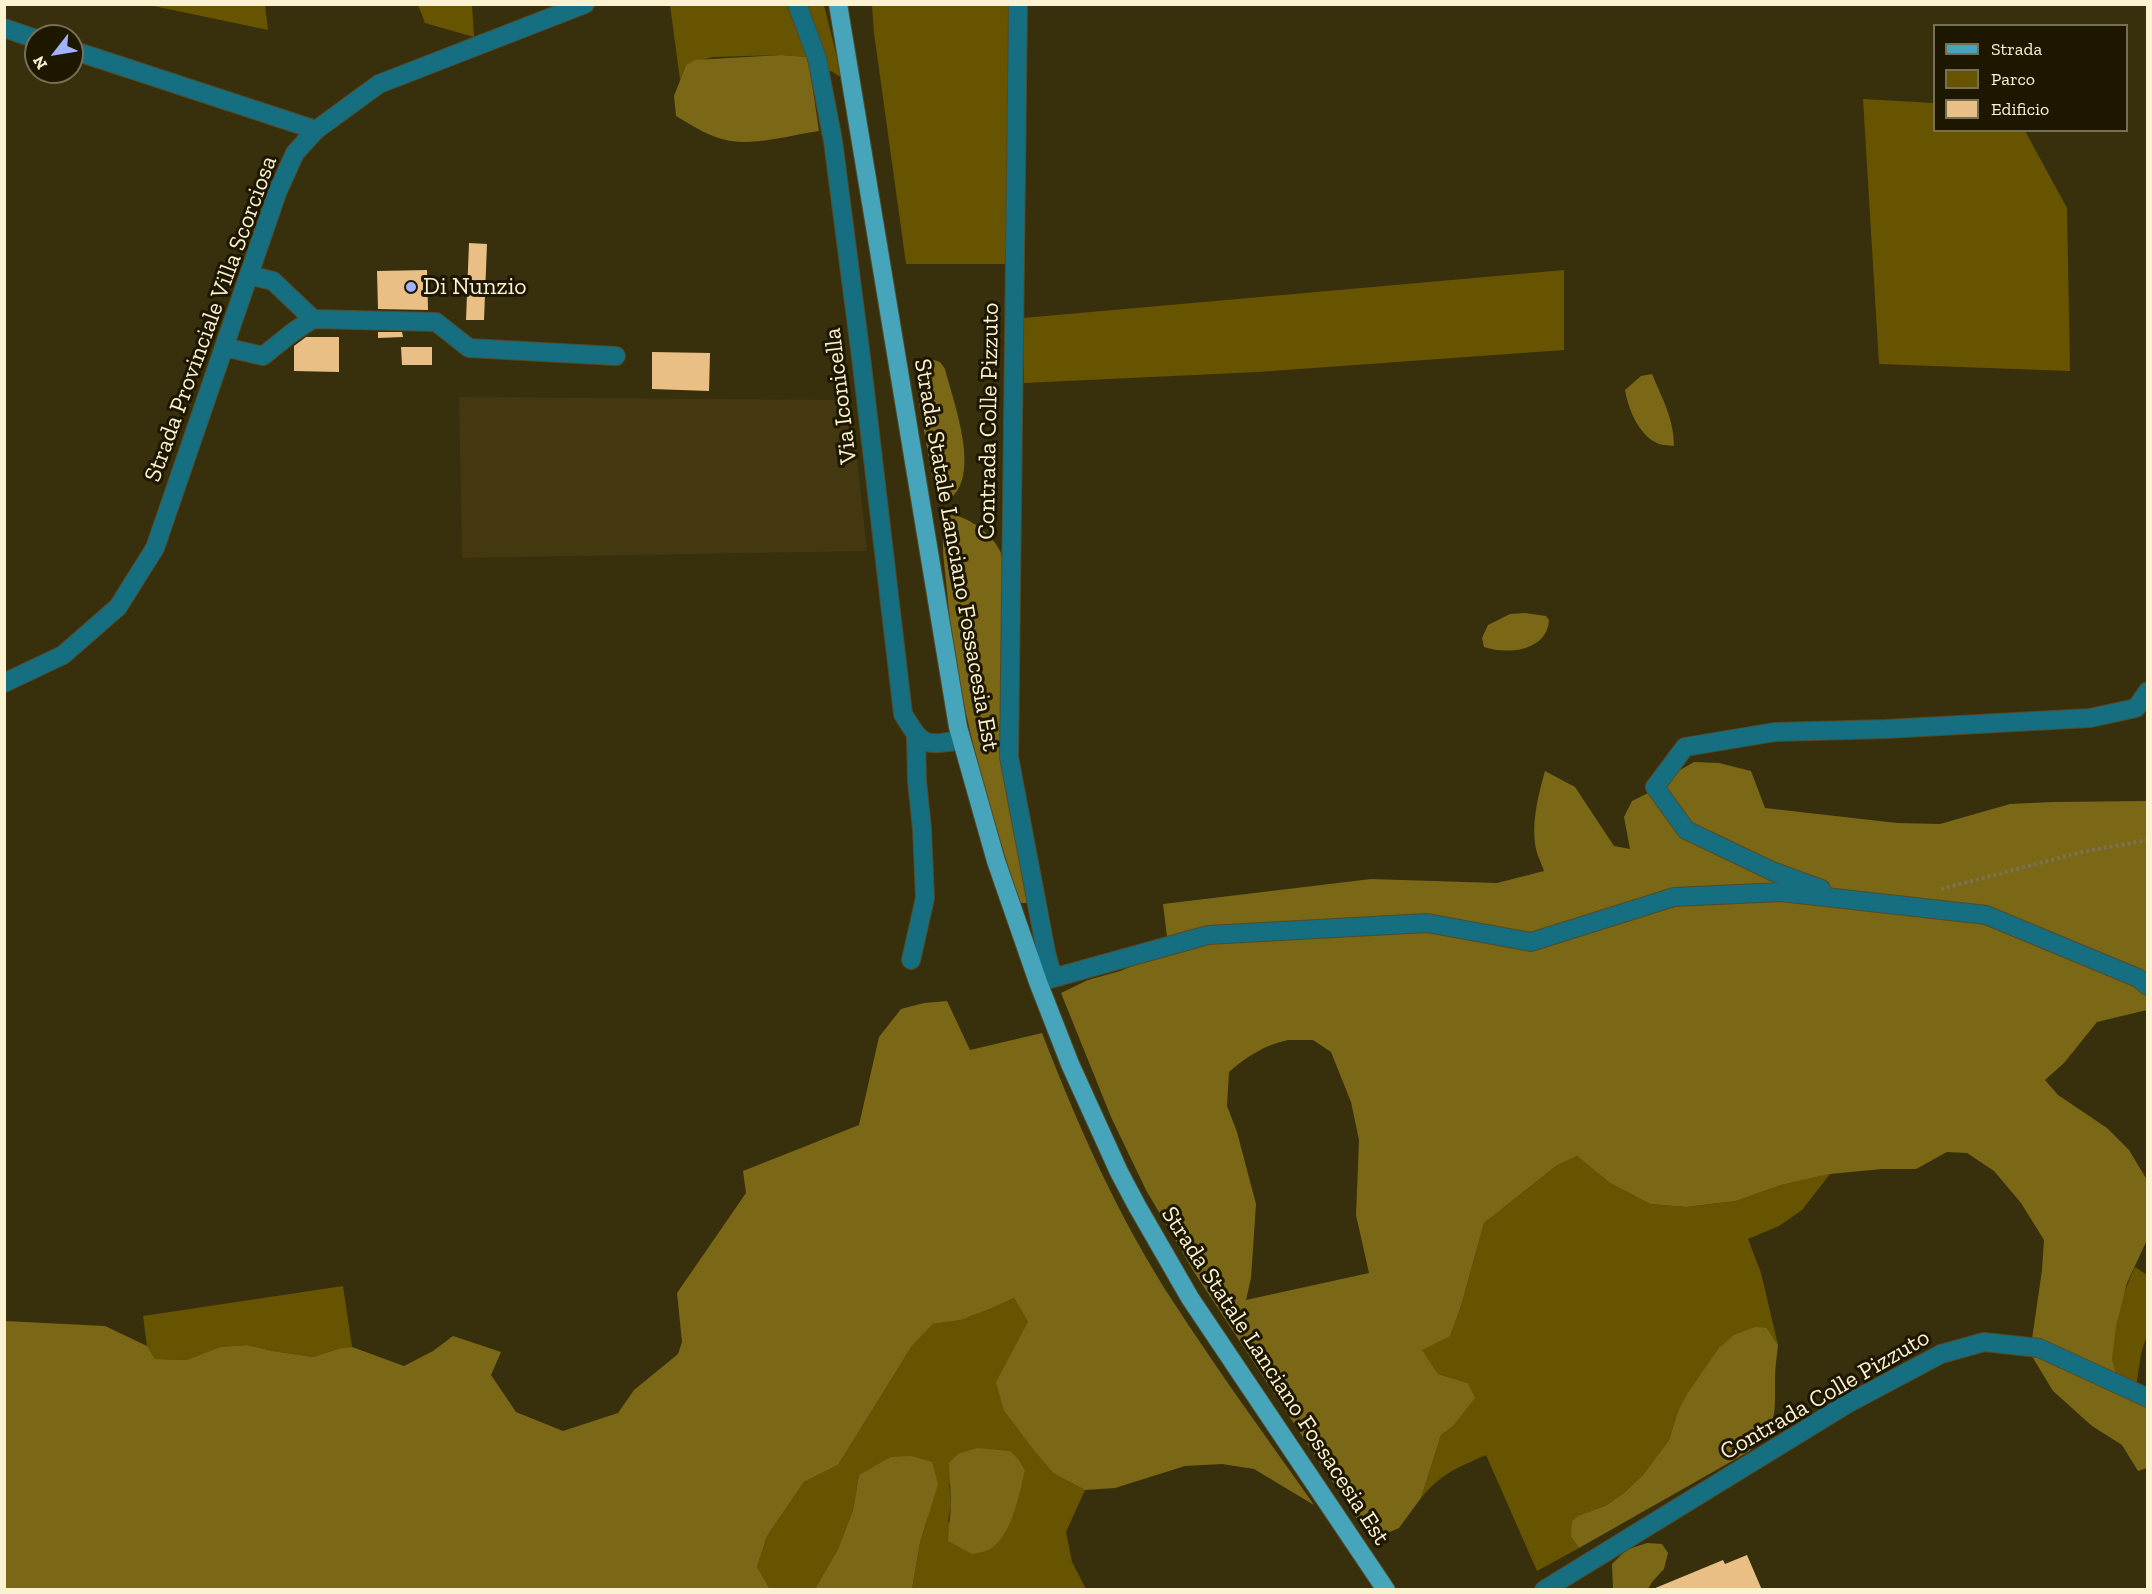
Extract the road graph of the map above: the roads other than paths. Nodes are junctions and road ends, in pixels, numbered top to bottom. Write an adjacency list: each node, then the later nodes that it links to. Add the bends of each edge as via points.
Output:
1 (585, 4): 8 (street, Strada Provinciale Villa Scorciosa, via 379,84)
2 (797, 4): 15 (street, Via Iconicella, via 817,58 833,141 903,714)
3 (838, 4): 16 (main road, Strada Statale Lanciano Fossacesia Est)
4 (1018, 4): 19 (street, Contrada Colle Pizzuto, via 1009,757 1046,952)
5 (4, 28): 6 (street)
6 (24, 35)
7 (84, 54): 8 (street)
8 (316, 130): 9 (street, Strada Provinciale Villa Scorciosa, via 295,153 277,192)
9 (249, 275): 10 (street, via 273,281); 11 (street, Strada Provinciale Villa Scorciosa)
10 (313, 319): 11 (street, via 263,356); 12 (street, via 436,322 469,348)
11 (224, 347): 13 (street, Strada Provinciale Villa Scorciosa, via 155,548 118,607 63,655)
12 (616, 356)
13 (4, 683)
14 (2148, 691): 17 (street, via 2136,708 2090,718 1775,732 1685,747 1656,787 1686,830 1773,871)
15 (916, 736): 16 (street, via 932,745); 18 (street, via 925,898)
16 (961, 740): 19 (main road, Strada Statale Lanciano Fossacesia Est, via 996,861)
17 (1848, 899): 19 (street, via 1781,892 1674,897 1531,942 1427,922 1208,935); 20 (street, via 1986,915 2138,978)
18 (911, 960)
19 (1046, 980): 22 (main road, Strada Statale Lanciano Fossacesia Est, via 1078,1081 1119,1172 1185,1289)
20 (2148, 986)
21 (2148, 1398): 23 (street, Contrada Colle Pizzuto, via 2039,1348 1984,1342 1941,1354 1847,1404)
22 (1386, 1590)
23 (1544, 1590)

